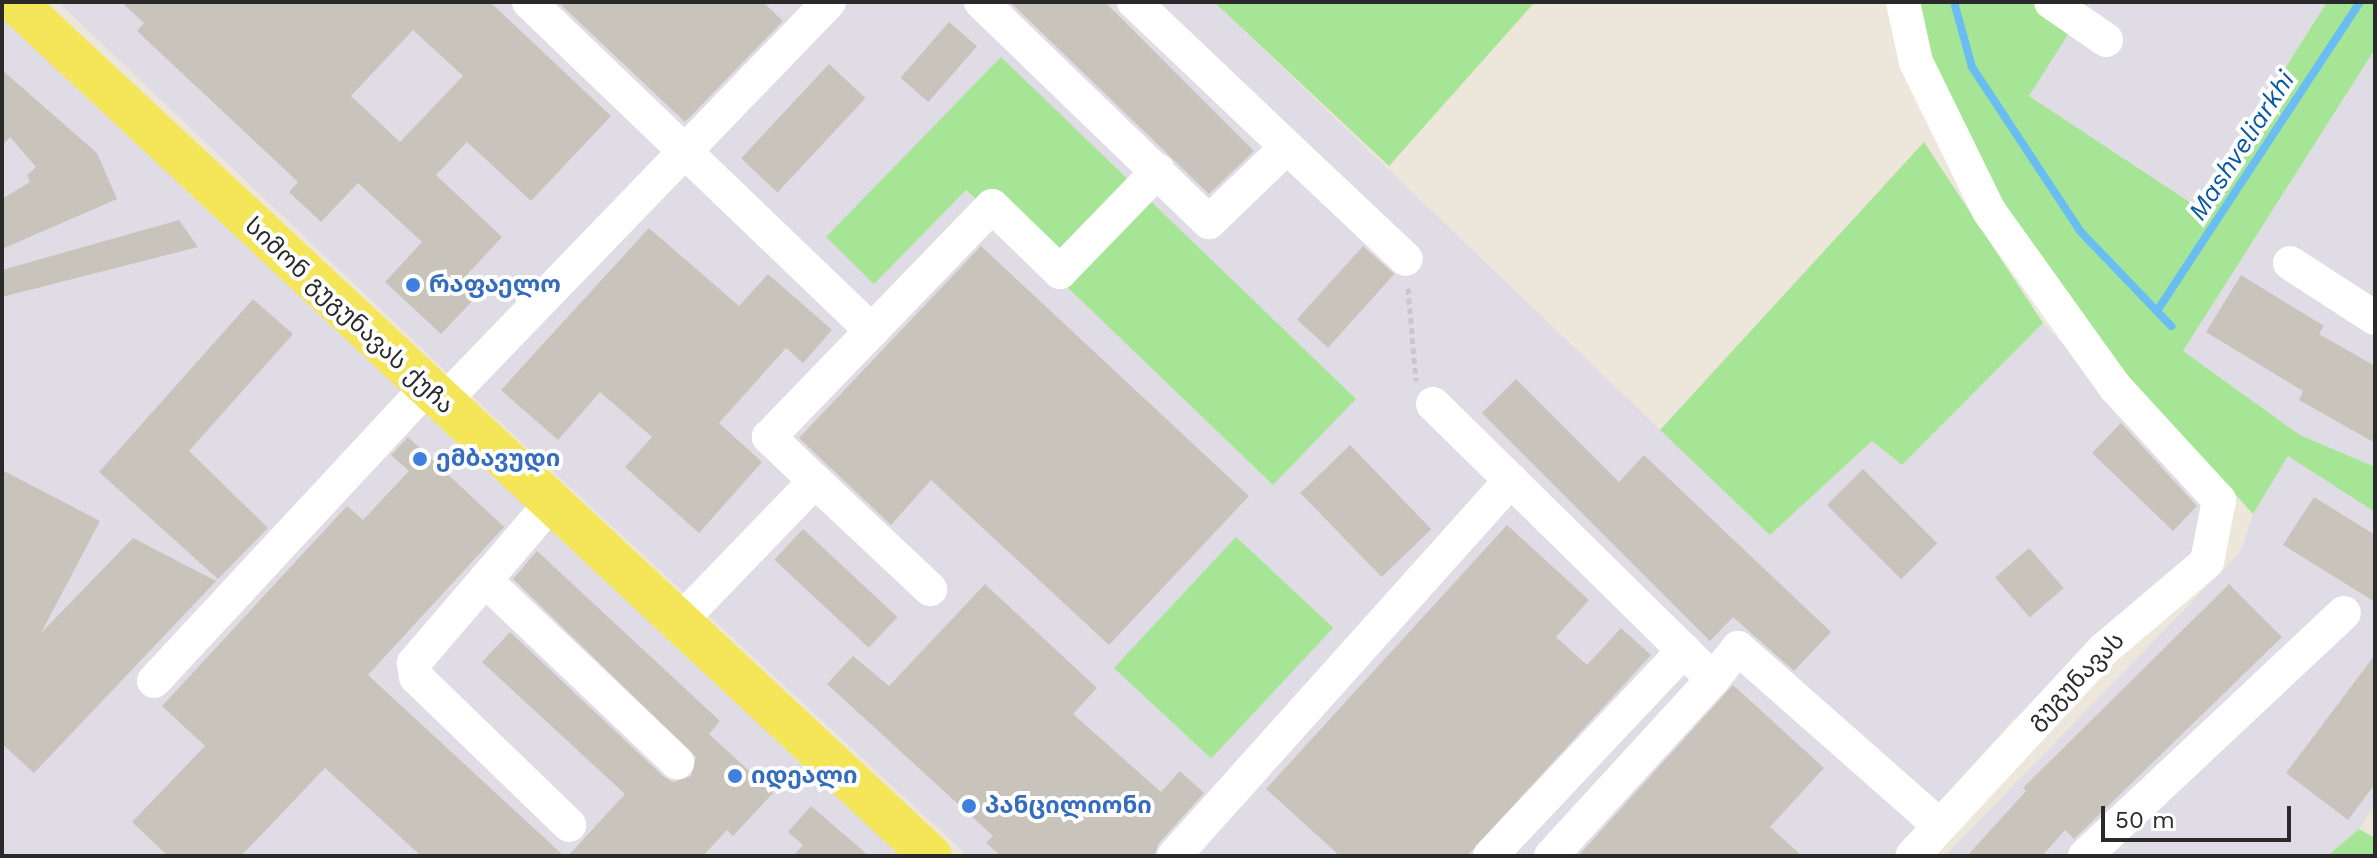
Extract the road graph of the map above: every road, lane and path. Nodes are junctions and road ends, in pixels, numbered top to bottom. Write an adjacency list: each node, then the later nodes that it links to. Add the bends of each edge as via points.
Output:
1 (15, 2): 16 (main road, სიმონ გუგუნავას ქუჩა)
2 (529, 2): 10 (street)
3 (829, 2): 10 (street)
4 (981, 2): 11 (street)
5 (1134, 2): 9 (street)
6 (1903, 2): 30 (street, გუგუნავას, via 1916,62 1989,211 2115,387 2219,500 2207,562 2104,649)
7 (2051, 2): 8 (street)
8 (2106, 40)
9 (1287, 147): 11 (street, via 1209,222); 12 (street)
10 (684, 152): 15 (street); 16 (street)
11 (1158, 171): 15 (street, via 1060,272 992,206)
12 (1406, 259): 17 (path, via 1415,380)
13 (2290, 263): 14 (street)
14 (2375, 318)
15 (872, 331): 19 (street, via 769,437)
16 (434, 395): 20 (main road, სიმონ გუგუნავას ქუჩა); 27 (street)
17 (1433, 404): 18 (street)
18 (1511, 480): 25 (street); 32 (street)
19 (815, 481): 22 (street); 24 (street)
20 (551, 503): 21 (street); 24 (main road, სიმონ გუგუნავას ქუჩა)
21 (485, 580): 28 (street); 29 (street, via 422,650 414,663 416,677)
22 (930, 589)
23 (2344, 613): 36 (street)
24 (679, 622): 31 (main road, სიმონ გუგუნავას ქუჩა)
25 (1684, 650): 26 (street); 33 (street)
26 (1713, 679): 30 (street, via 1738,648); 34 (street)
27 (154, 681)
28 (677, 762)
29 (569, 825)
30 (1939, 825): 35 (street, გუგუნავას)
31 (931, 856)
32 (1174, 856)
33 (1490, 856)
34 (1551, 856)
35 (1912, 856)
36 (2085, 856)

